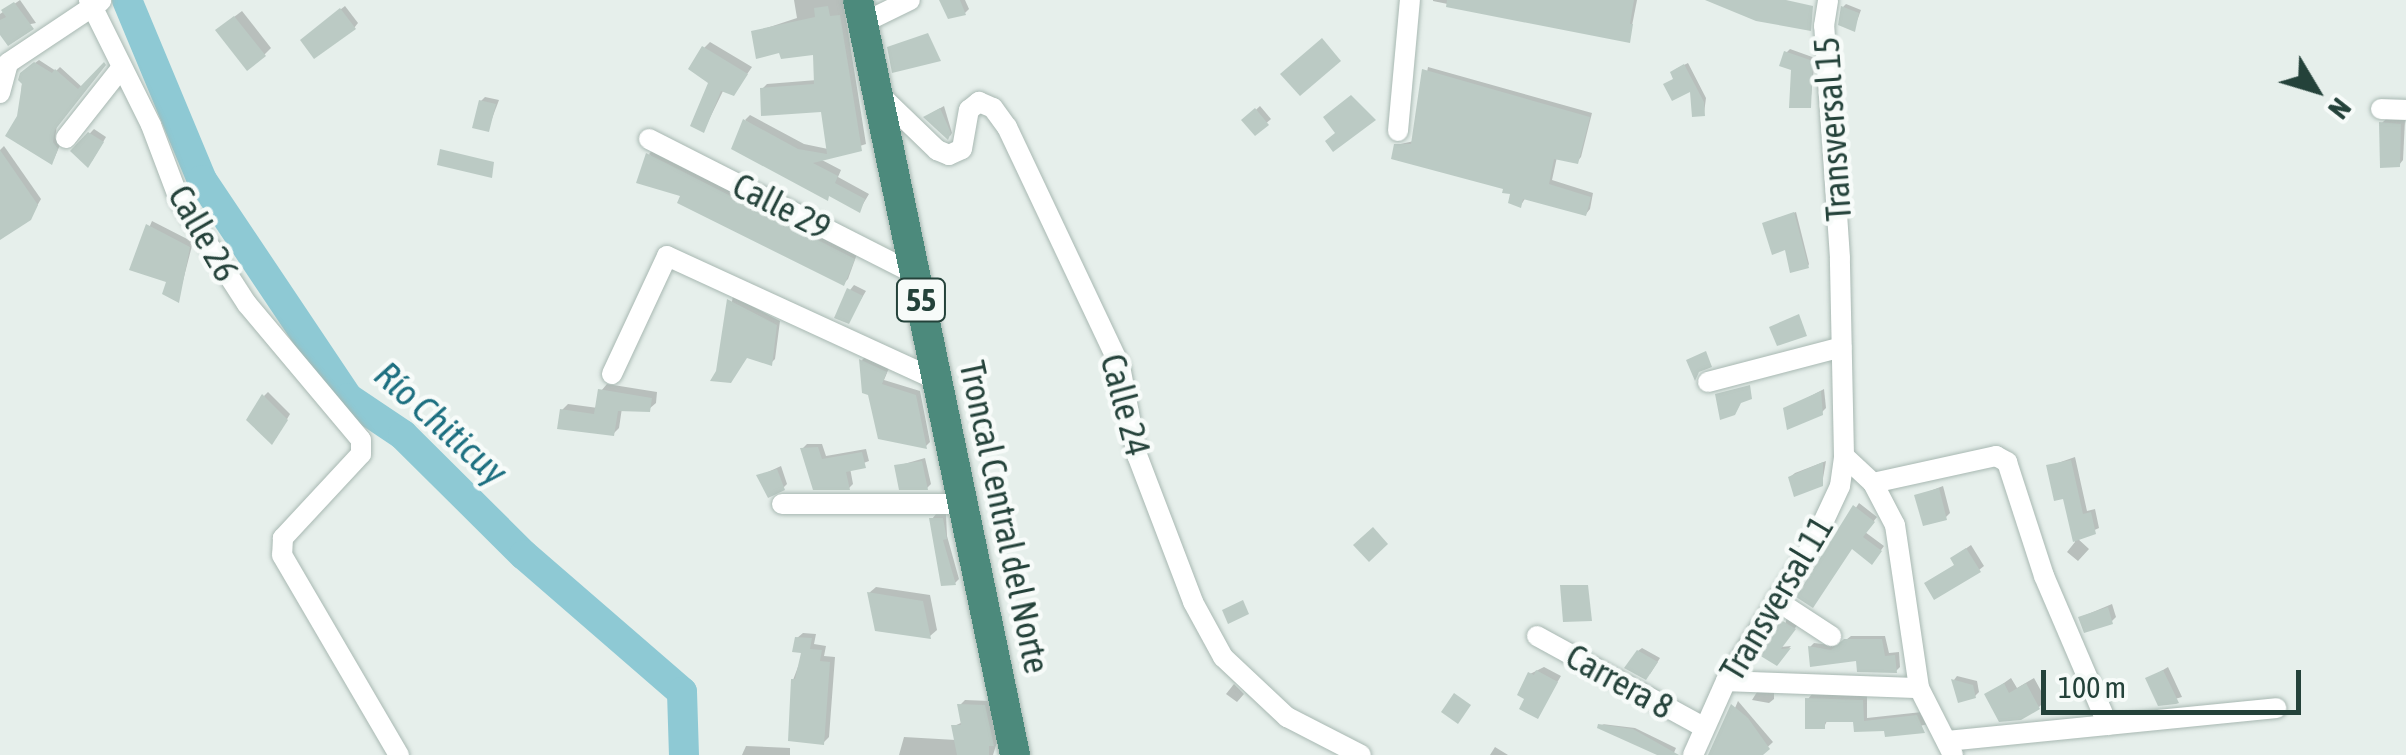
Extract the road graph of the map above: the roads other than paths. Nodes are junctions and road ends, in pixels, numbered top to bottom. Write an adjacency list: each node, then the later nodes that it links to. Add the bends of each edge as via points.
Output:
1 (910, 0): 5 (street)
2 (1410, 0): 11 (street)
3 (1828, 0): 14 (street, Transversal 15, via 1824,26)
4 (94, 2): 6 (street, Calle 26); 7 (street, via 8,63)
5 (861, 11): 8 (highway, Troncal Central del Norte / 55)
6 (122, 67): 12 (street); 33 (street, Calle 26, via 189,214 247,304 360,440 362,454 283,538 282,555)
7 (0, 93)
8 (879, 94): 15 (highway, Troncal Central del Norte / 55); 35 (street, Calle 24, via 949,154 962,148 969,110 979,102 1008,127 1120,366 1137,455 1222,657 1287,717)
9 (2382, 110): 10 (street)
10 (2406, 110)
11 (1398, 131)
12 (66, 138)
13 (649, 138): 15 (street, Calle 29)
14 (1840, 258): 16 (street, Transversal 11)
15 (915, 274): 18 (highway, Troncal Central del Norte / 55)
16 (1842, 347): 19 (street); 20 (street, Transversal 11)
17 (612, 374): 18 (street, via 667,256)
18 (939, 380): 23 (highway, Troncal Central del Norte / 55)
19 (1708, 382)
20 (1844, 456): 21 (street); 24 (street, Transversal 11, via 1840,486 1814,544)
21 (1873, 483): 28 (street, via 1896,525); 31 (street, via 1996,456 2008,462 2044,576)
22 (782, 504): 23 (street)
23 (966, 504): 34 (highway, Troncal Central del Norte / 55)
24 (1776, 600): 26 (street); 27 (street, Transversal 11)
25 (1537, 636): 30 (street, Carrera 8)
26 (1831, 636)
27 (1726, 681): 28 (street); 30 (street, Transversal 11)
28 (1919, 688): 32 (street)
29 (2276, 708): 31 (street)
30 (1703, 726): 36 (street, Transversal 11)
31 (2108, 726): 32 (street)
32 (1950, 748)
33 (399, 755)
34 (1015, 755)
35 (1360, 755)
36 (1693, 755)

